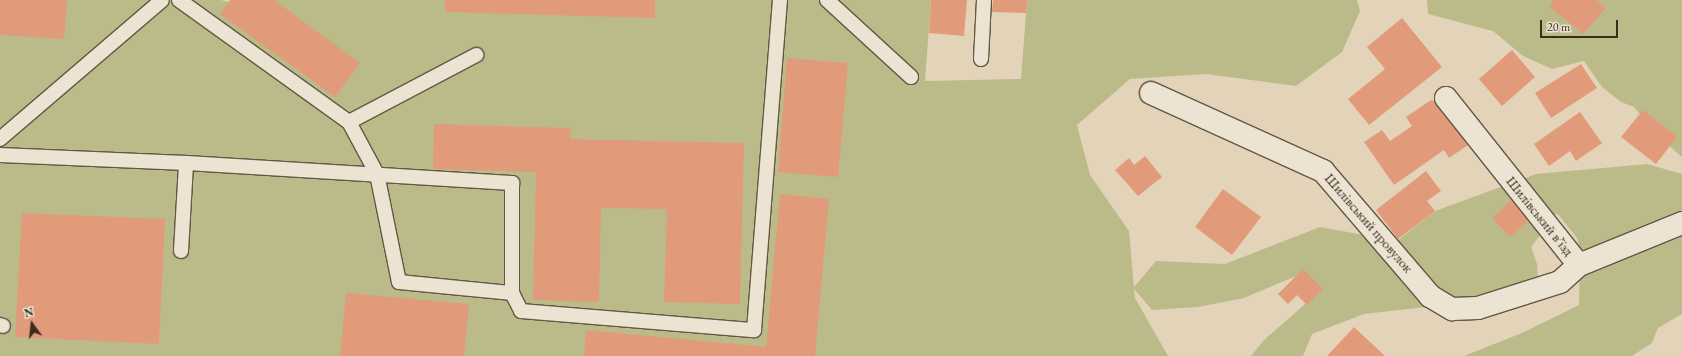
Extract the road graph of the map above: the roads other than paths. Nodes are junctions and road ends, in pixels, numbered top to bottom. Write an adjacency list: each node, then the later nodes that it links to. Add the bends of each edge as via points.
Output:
1 (162, 0): 12 (lane)
2 (180, 0): 11 (lane)
3 (780, 0): 19 (lane, via 754,330 521,311)
4 (827, 0): 8 (lane)
5 (984, 0): 7 (lane)
6 (476, 55): 11 (lane)
7 (981, 59)
8 (911, 77)
9 (1151, 93): 18 (street, Шилівський провулок, via 1324,171 1430,296 1440,304 1465,310 1478,308 1560,282)
10 (1446, 98): 18 (street, Шилівський в’їзд)
11 (349, 122): 15 (lane)
12 (0, 140)
13 (0, 155): 14 (lane)
14 (186, 163): 15 (lane); 17 (lane)
15 (377, 174): 19 (lane, via 399,282); 19 (lane, via 512,183)
16 (1682, 223): 18 (street, Шилівський в’їзд)
17 (181, 250)
18 (1579, 265)
19 (512, 292)

